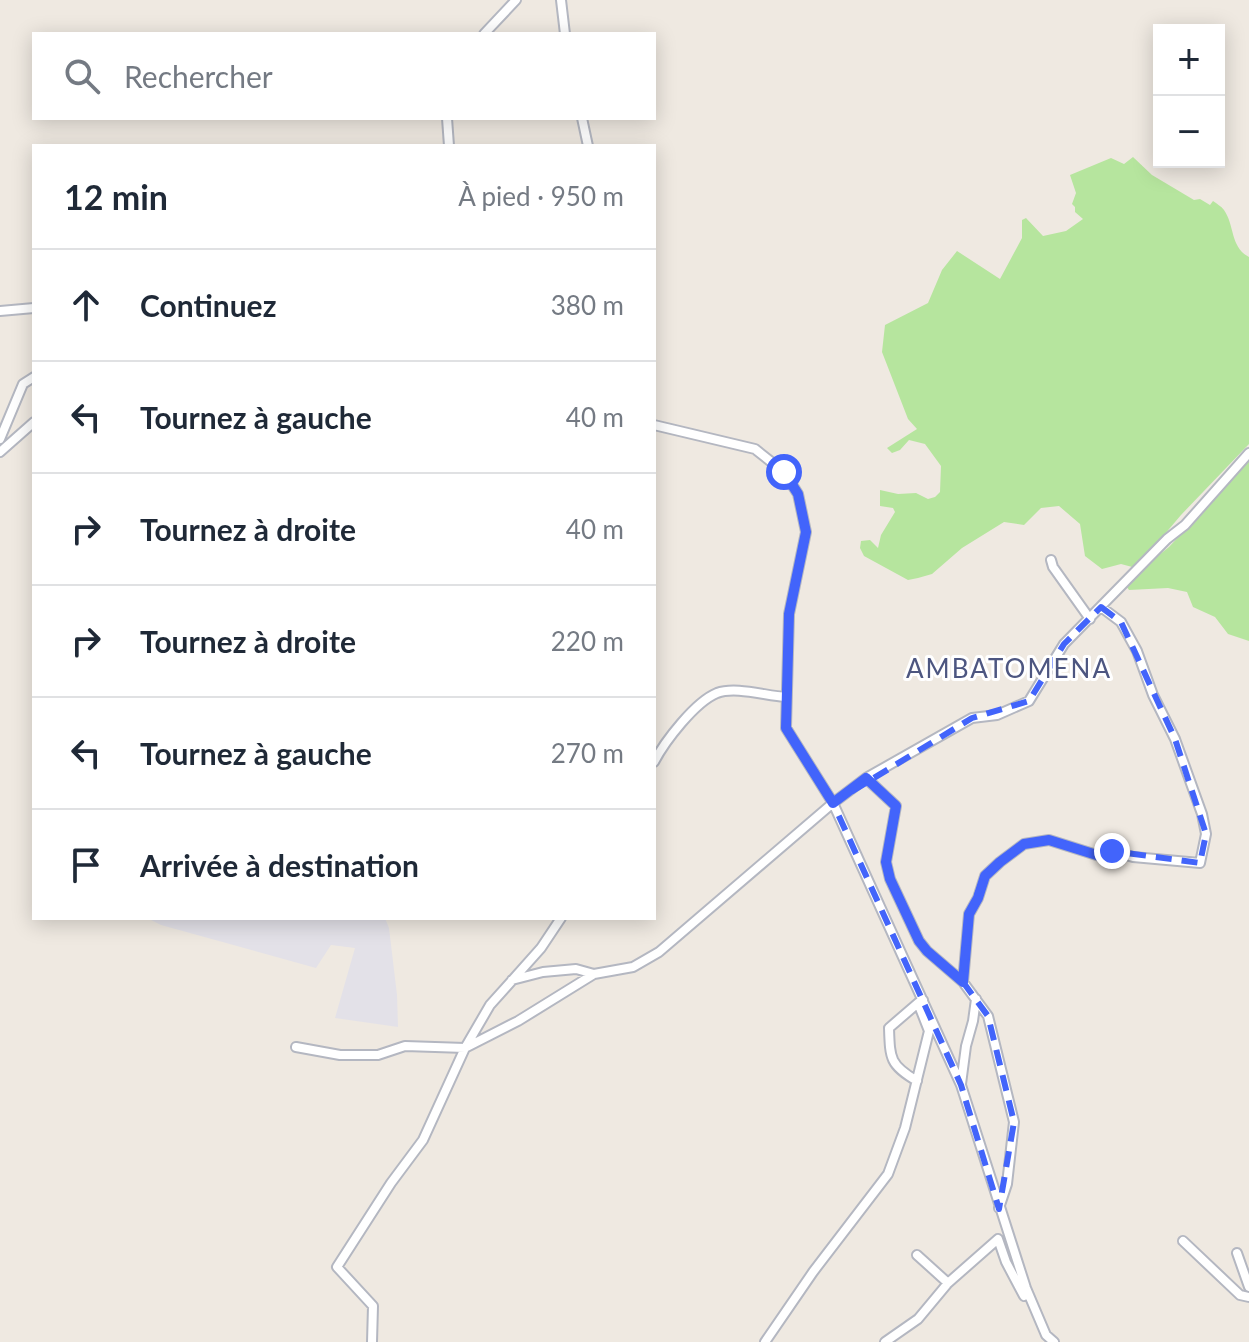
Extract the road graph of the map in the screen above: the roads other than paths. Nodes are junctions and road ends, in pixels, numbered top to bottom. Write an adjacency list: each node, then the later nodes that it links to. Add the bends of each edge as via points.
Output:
1 (516, 0): 3 (street)
2 (561, 0): 4 (street)
3 (486, 32)
4 (565, 32)
5 (447, 120): 7 (street)
6 (582, 120): 8 (street)
7 (449, 144)
8 (588, 144)
9 (32, 308): 10 (street)
10 (0, 311)
11 (32, 378): 14 (street, via 23,384)
12 (32, 424): 15 (street)
13 (656, 425): 20 (street, via 755,449 793,483 806,532 789,614)
14 (0, 439)
15 (0, 452)
16 (1249, 453): 18 (street)
17 (1051, 560): 19 (street)
18 (1101, 607): 19 (street); 27 (street, via 1121,622 1175,739 1202,814 1206,834 1200,863 1112,851 1103,857 1049,840 1024,844 985,876 969,914)
19 (1090, 619): 22 (street, via 1064,644 1029,701 997,715 972,718)
20 (786, 697): 21 (street, via 718,692 691,711); 23 (street, via 786,728)
21 (656, 759)
22 (866, 778): 23 (street); 27 (street, via 896,806 886,862 900,902 927,951)
23 (833, 803): 25 (street, via 659,952 633,967); 29 (street)
24 (560, 920): 26 (street)
25 (594, 974): 26 (street, via 576,969); 31 (street)
26 (512, 980): 31 (street)
27 (963, 982): 28 (street)
28 (976, 998): 33 (street); 34 (street, via 988,1016 1014,1122)
29 (920, 1002): 32 (street, via 929,1031); 32 (street, via 889,1028 890,1056 898,1070); 33 (street)
30 (296, 1047): 31 (street, via 340,1055 378,1055 405,1046)
31 (465, 1048): 42 (street, via 423,1140 337,1267 373,1306)
32 (917, 1081): 43 (street, via 888,1174)
33 (961, 1085): 34 (street)
34 (999, 1209): 41 (street)
35 (1183, 1241): 40 (street, via 1240,1295)
36 (1237, 1253): 39 (street)
37 (917, 1255): 38 (street)
38 (948, 1283): 41 (street, via 998,1239); 44 (street, via 918,1319)
39 (1249, 1287)
40 (1249, 1297)
41 (1040, 1320): 45 (street)
42 (372, 1342)
43 (765, 1342)
44 (885, 1342)
45 (1054, 1342)

